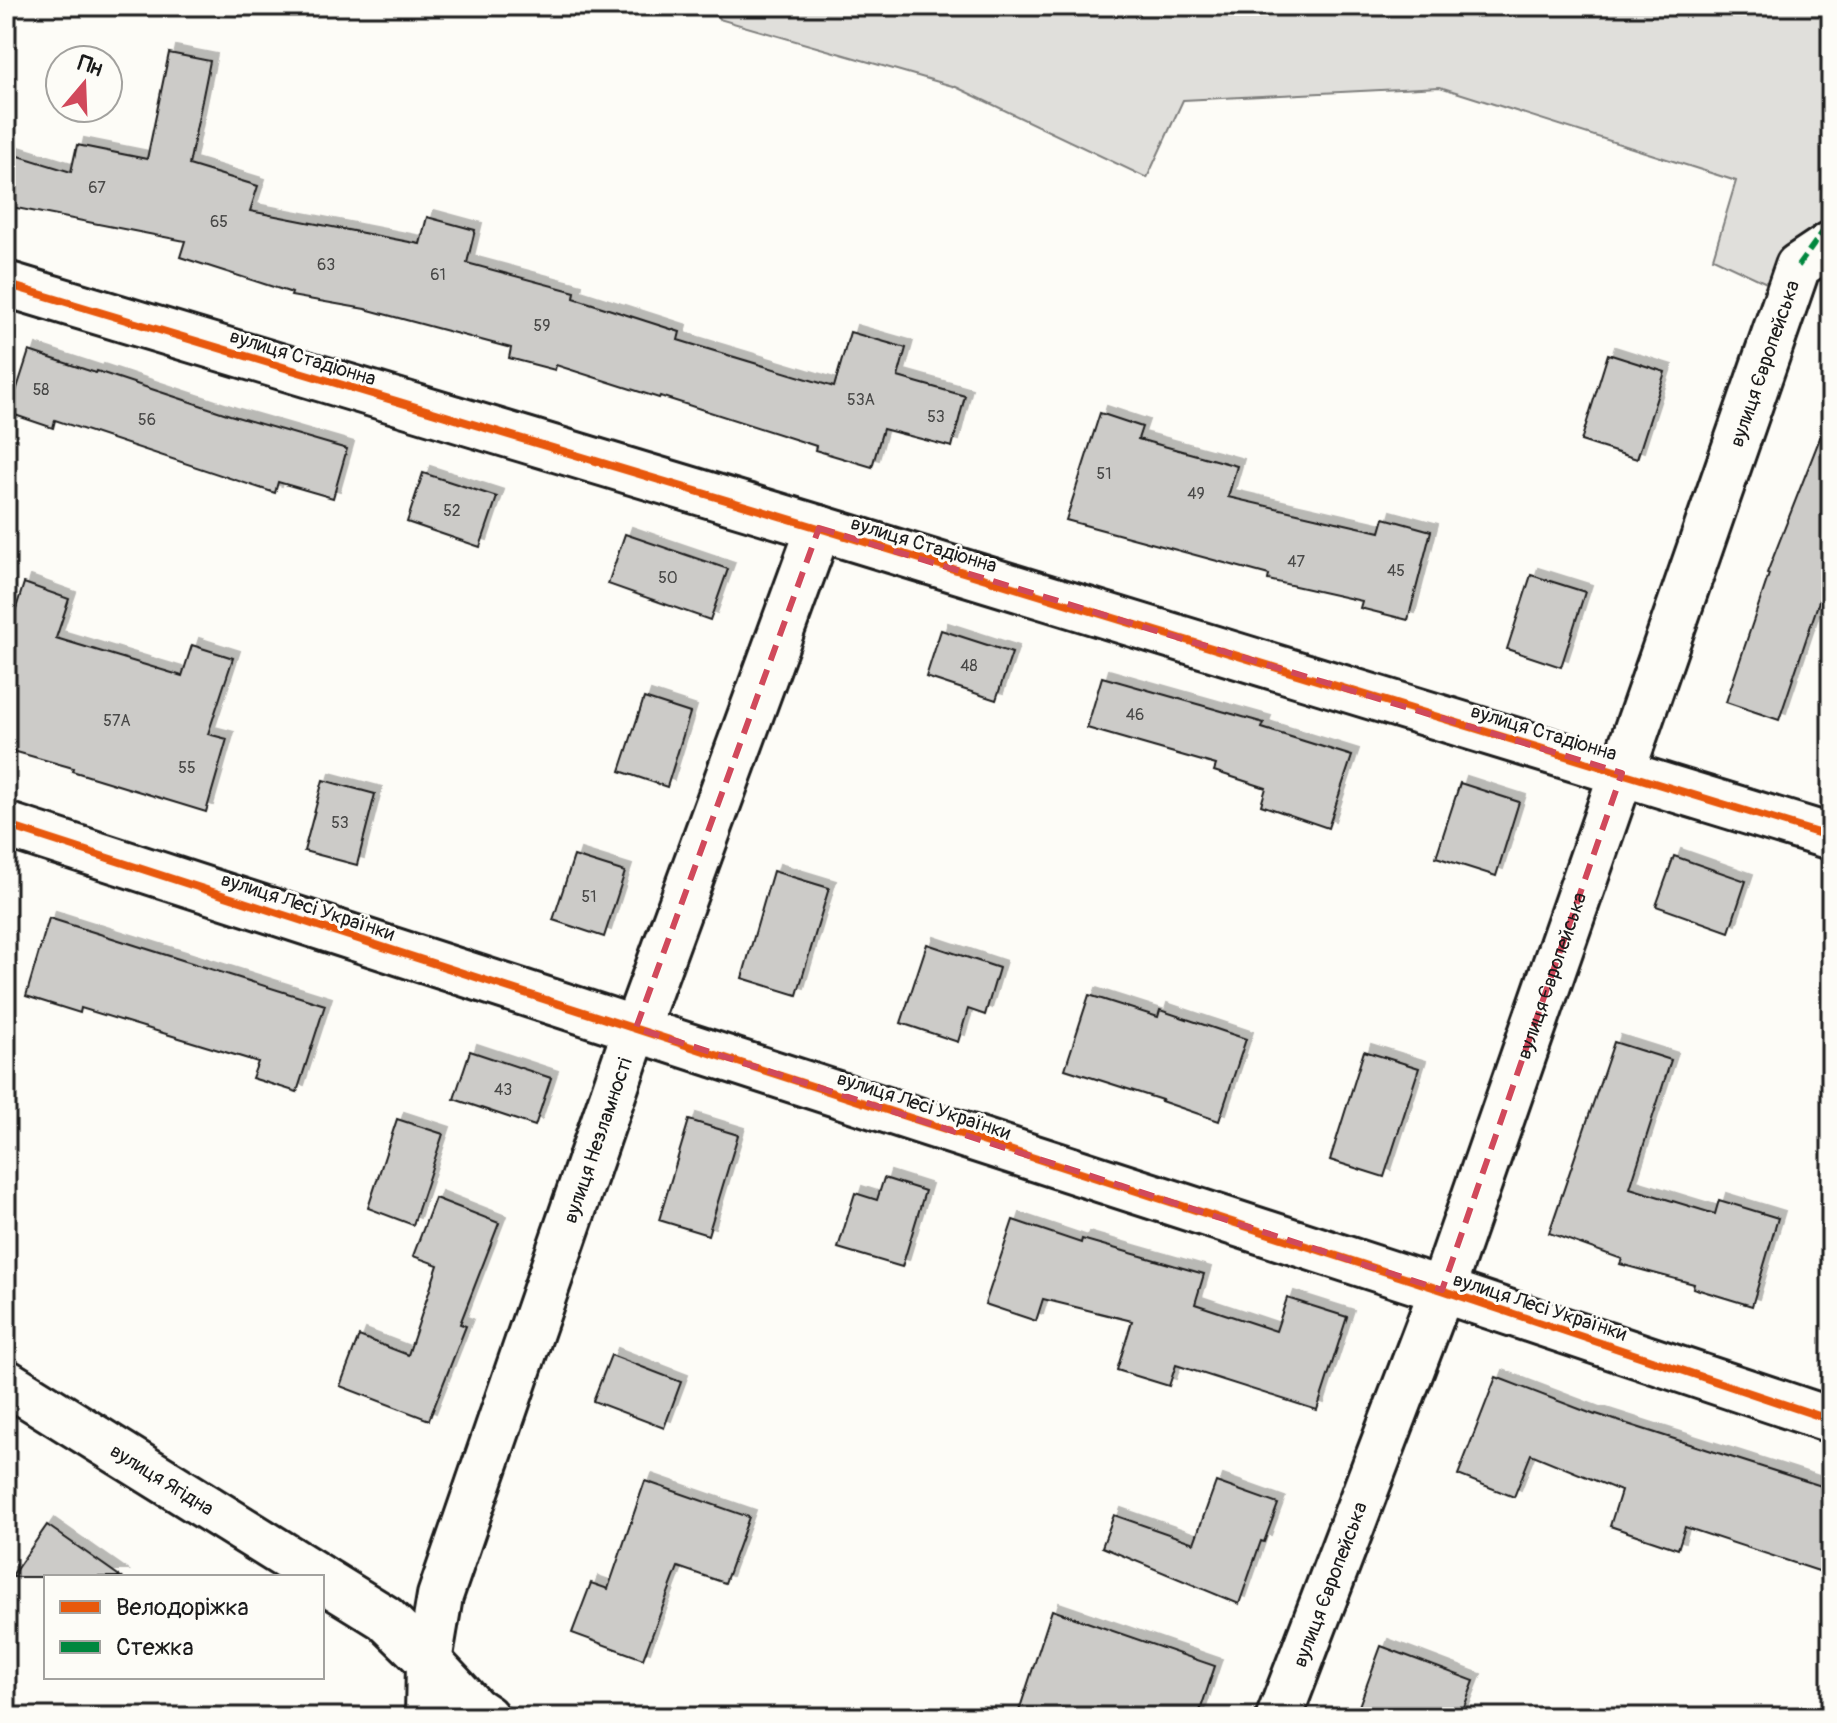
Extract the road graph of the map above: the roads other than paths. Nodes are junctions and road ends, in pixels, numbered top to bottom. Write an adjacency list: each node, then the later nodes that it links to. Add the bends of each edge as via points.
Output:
1 (1831, 244): 4 (street, вулиця Європейська, via 1798,266)
2 (6, 284): 3 (street, вулиця Стадіонна)
3 (819, 528): 4 (street, вулиця Стадіонна); 7 (street, вулиця Незламності)
4 (1622, 773): 6 (street, вулиця Стадіонна); 8 (street, вулиця Європейська)
5 (6, 825): 7 (street, вулиця Лесі Українки)
6 (1831, 837)
7 (636, 1028): 8 (street, вулиця Лесі Українки); 13 (street, вулиця Незламності, via 440,1596)
8 (1442, 1290): 10 (street, вулиця Лесі Українки); 16 (street, вулиця Європейська)
9 (6, 1382): 11 (street, вулиця Ягідна)
10 (1831, 1420)
11 (316, 1575)
12 (324, 1580): 13 (street, вулиця Ягідна, via 385,1618)
13 (429, 1661): 14 (street, вулиця Незламності); 15 (street, вулиця Ягідна)
14 (428, 1717)
15 (486, 1717)
16 (1279, 1717)

